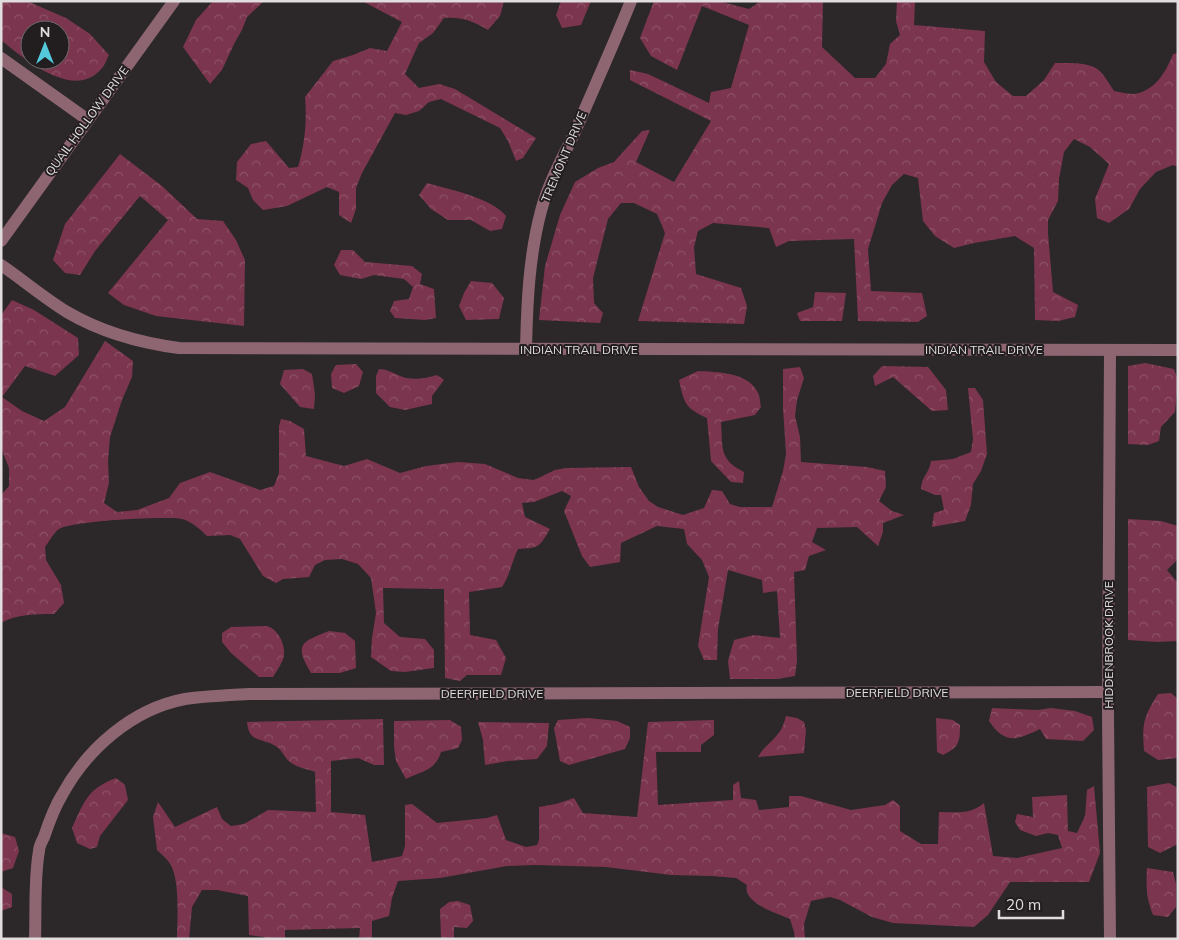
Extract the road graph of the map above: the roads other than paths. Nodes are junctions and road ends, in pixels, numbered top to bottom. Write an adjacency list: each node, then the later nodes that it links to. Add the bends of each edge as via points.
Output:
1 (174, 1): 4 (street, QUAIL HOLLOW DRIVE)
2 (632, 1): 7 (street, TREMONT DRIVE, via 542,209 528,289)
3 (1, 58): 4 (street)
4 (88, 120): 5 (street, QUAIL HOLLOW DRIVE)
5 (1, 241)
6 (1, 265): 7 (street, INDIAN TRAIL DRIVE, via 74,316 151,344 201,349)
7 (526, 350): 8 (street, INDIAN TRAIL DRIVE)
8 (1110, 350): 9 (street, INDIAN TRAIL DRIVE); 10 (street, HIDDENBROOK DRIVE)
9 (1178, 350)
10 (1108, 692): 11 (street, DEERFIELD DRIVE, via 250,694 184,700 137,718 104,741 66,786 39,849); 12 (street, HIDDENBROOK DRIVE)
11 (35, 939)
12 (1110, 939)

